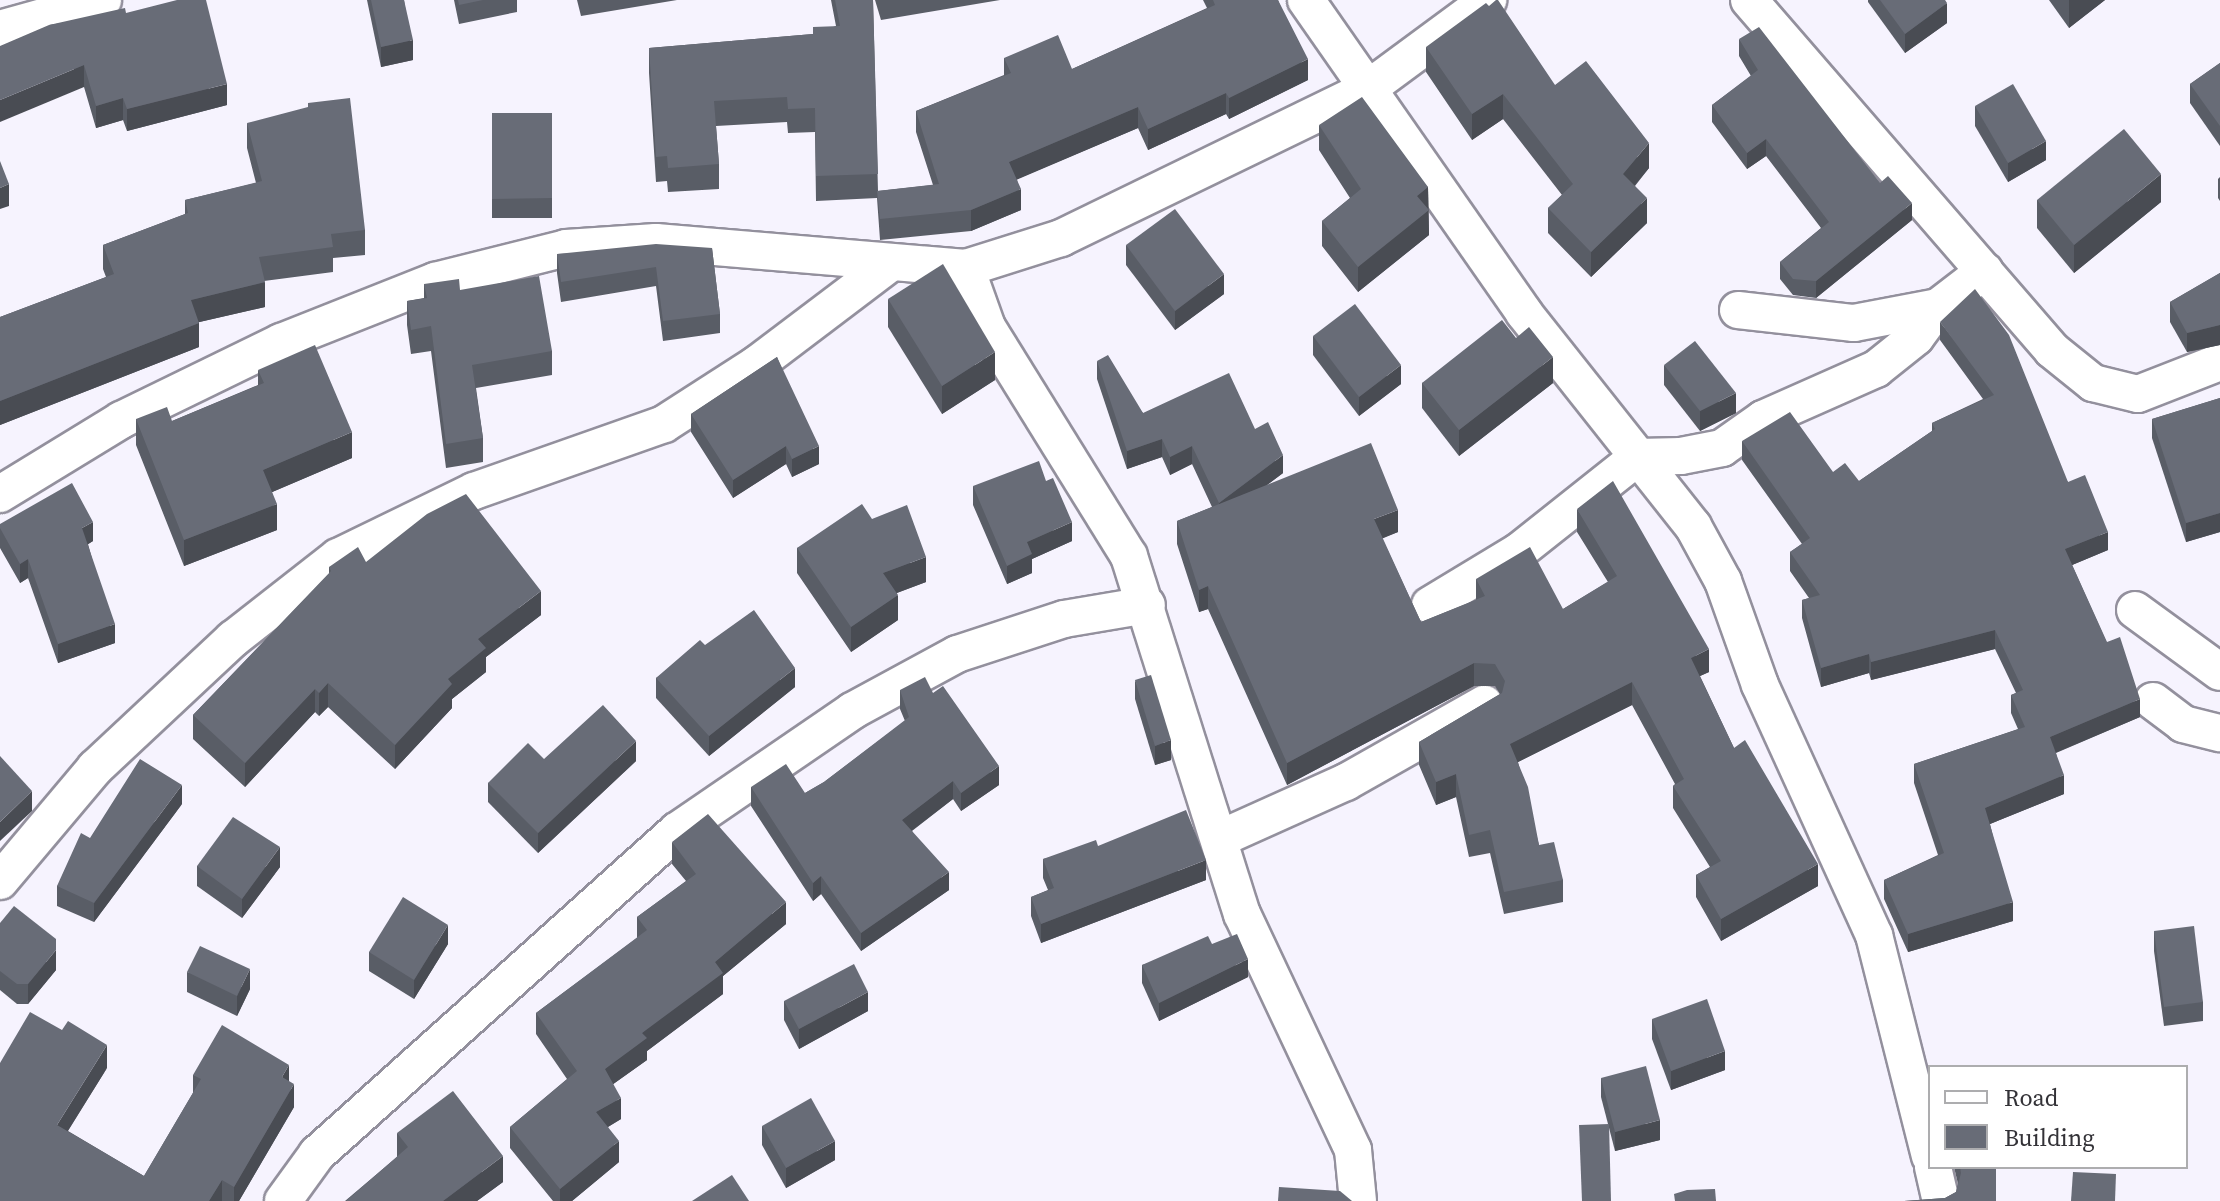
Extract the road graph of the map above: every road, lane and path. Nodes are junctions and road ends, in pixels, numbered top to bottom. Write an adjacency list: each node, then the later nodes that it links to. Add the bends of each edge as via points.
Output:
1 (103, 0): 5 (street)
2 (1306, 0): 6 (street)
3 (1488, 0): 6 (street)
4 (1749, 0): 9 (street)
5 (0, 29)
6 (1366, 90): 8 (street, via 1155,197 1061,238); 13 (street, via 1524,313)
7 (889, 264): 8 (street); 14 (street, via 656,242 566,248 449,278 281,342 121,420); 23 (street, via 757,364 664,424 474,491 338,557 233,639 95,768)
8 (966, 268): 15 (street, via 987,327 1129,556)
9 (1985, 271): 10 (street); 12 (street, via 2052,350 2093,383 2138,394)
10 (1938, 307): 11 (street, via 1854,323); 13 (street, via 1916,337 1876,369 1763,419 1722,448)
11 (1738, 310)
12 (2220, 362)
13 (1638, 457): 16 (street, via 1518,552); 24 (street, via 1693,526 1723,581 1760,685 1874,935)
14 (0, 494)
15 (1147, 605): 22 (street); 26 (street, via 1064,619 957,654 852,711 702,813 593,902 400,1084 317,1154)
16 (1430, 605)
17 (2135, 610): 18 (street)
18 (2220, 672)
19 (2153, 701): 21 (street, via 2183,724)
20 (1484, 704): 22 (street, via 1346,782)
21 (2220, 733)
22 (1219, 839): 27 (street, via 1253,939 1353,1150)
23 (0, 881)
24 (1928, 1148)
25 (1933, 1169): 28 (street)
26 (283, 1201)
27 (1358, 1201)
28 (1941, 1201)

